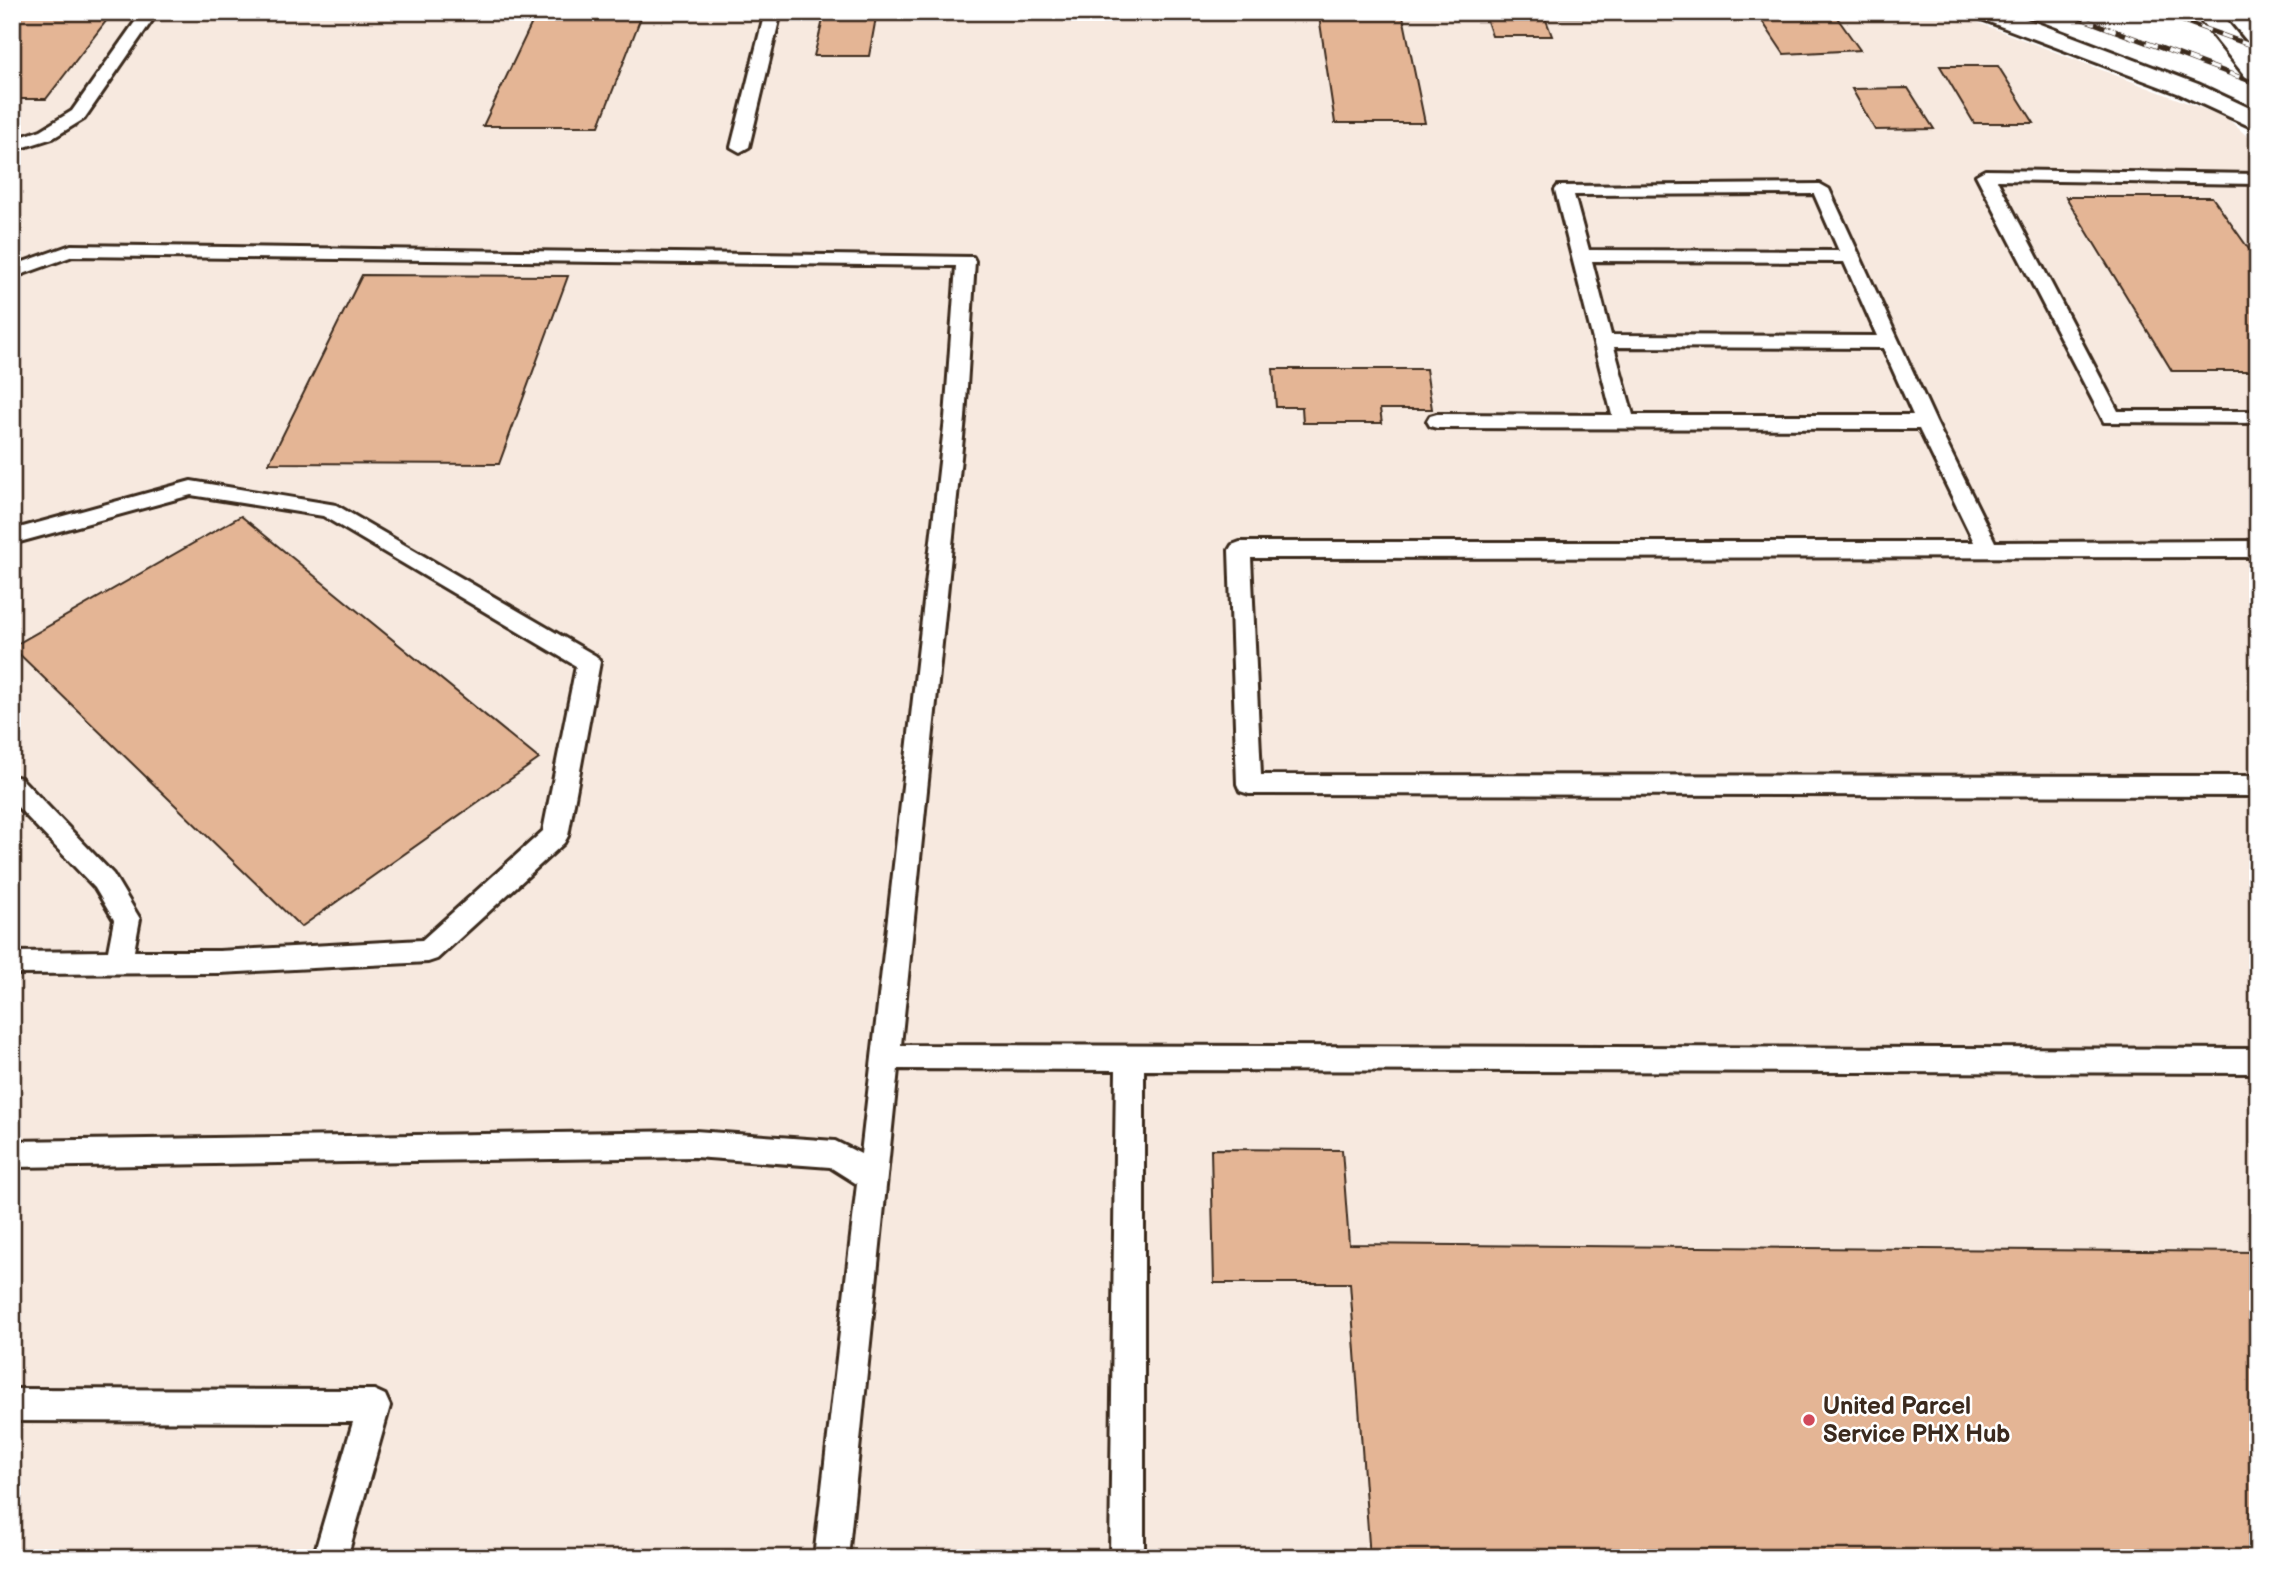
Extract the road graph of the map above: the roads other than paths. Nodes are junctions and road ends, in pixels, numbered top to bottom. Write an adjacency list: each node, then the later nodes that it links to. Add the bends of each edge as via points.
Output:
1 (150, 12): 7 (lane, via 78,116 47,134)
2 (773, 12): 8 (lane)
3 (1985, 12): 6 (street, via 2189,89)
4 (2206, 12): 5 (street)
5 (2258, 76)
6 (2258, 122)
7 (12, 146)
8 (740, 147)
9 (2252, 179): 10 (lane); 16 (lane, via 1986,175 2111,417)
10 (2258, 194)
11 (1581, 255): 12 (lane); 12 (lane, via 1564,190 1820,189); 14 (lane)
12 (1851, 257): 15 (lane)
13 (12, 272): 27 (lane, via 71,250 966,261 955,418)
14 (1603, 341): 15 (lane); 18 (lane)
15 (1889, 342): 19 (lane)
16 (2258, 417)
17 (1437, 421): 18 (lane)
18 (1624, 421): 19 (lane)
19 (1926, 422): 21 (lane)
20 (12, 537): 26 (lane, via 191,488 328,510 588,662 555,836 428,951 219,962)
21 (1988, 549): 22 (lane); 24 (lane, via 1240,550 1249,784)
22 (2258, 549)
23 (12, 785): 26 (lane, via 104,881 127,919)
24 (2258, 786)
25 (12, 962): 26 (lane)
26 (119, 962)
27 (886, 1057): 28 (lane); 31 (lane)
28 (1130, 1058): 29 (lane); 35 (lane)
29 (2258, 1060)
30 (12, 1154): 31 (lane, via 695,1144 835,1154)
31 (872, 1177): 34 (lane)
32 (12, 1405): 33 (lane, via 374,1406)
33 (330, 1558)
34 (831, 1558)
35 (1127, 1558)

